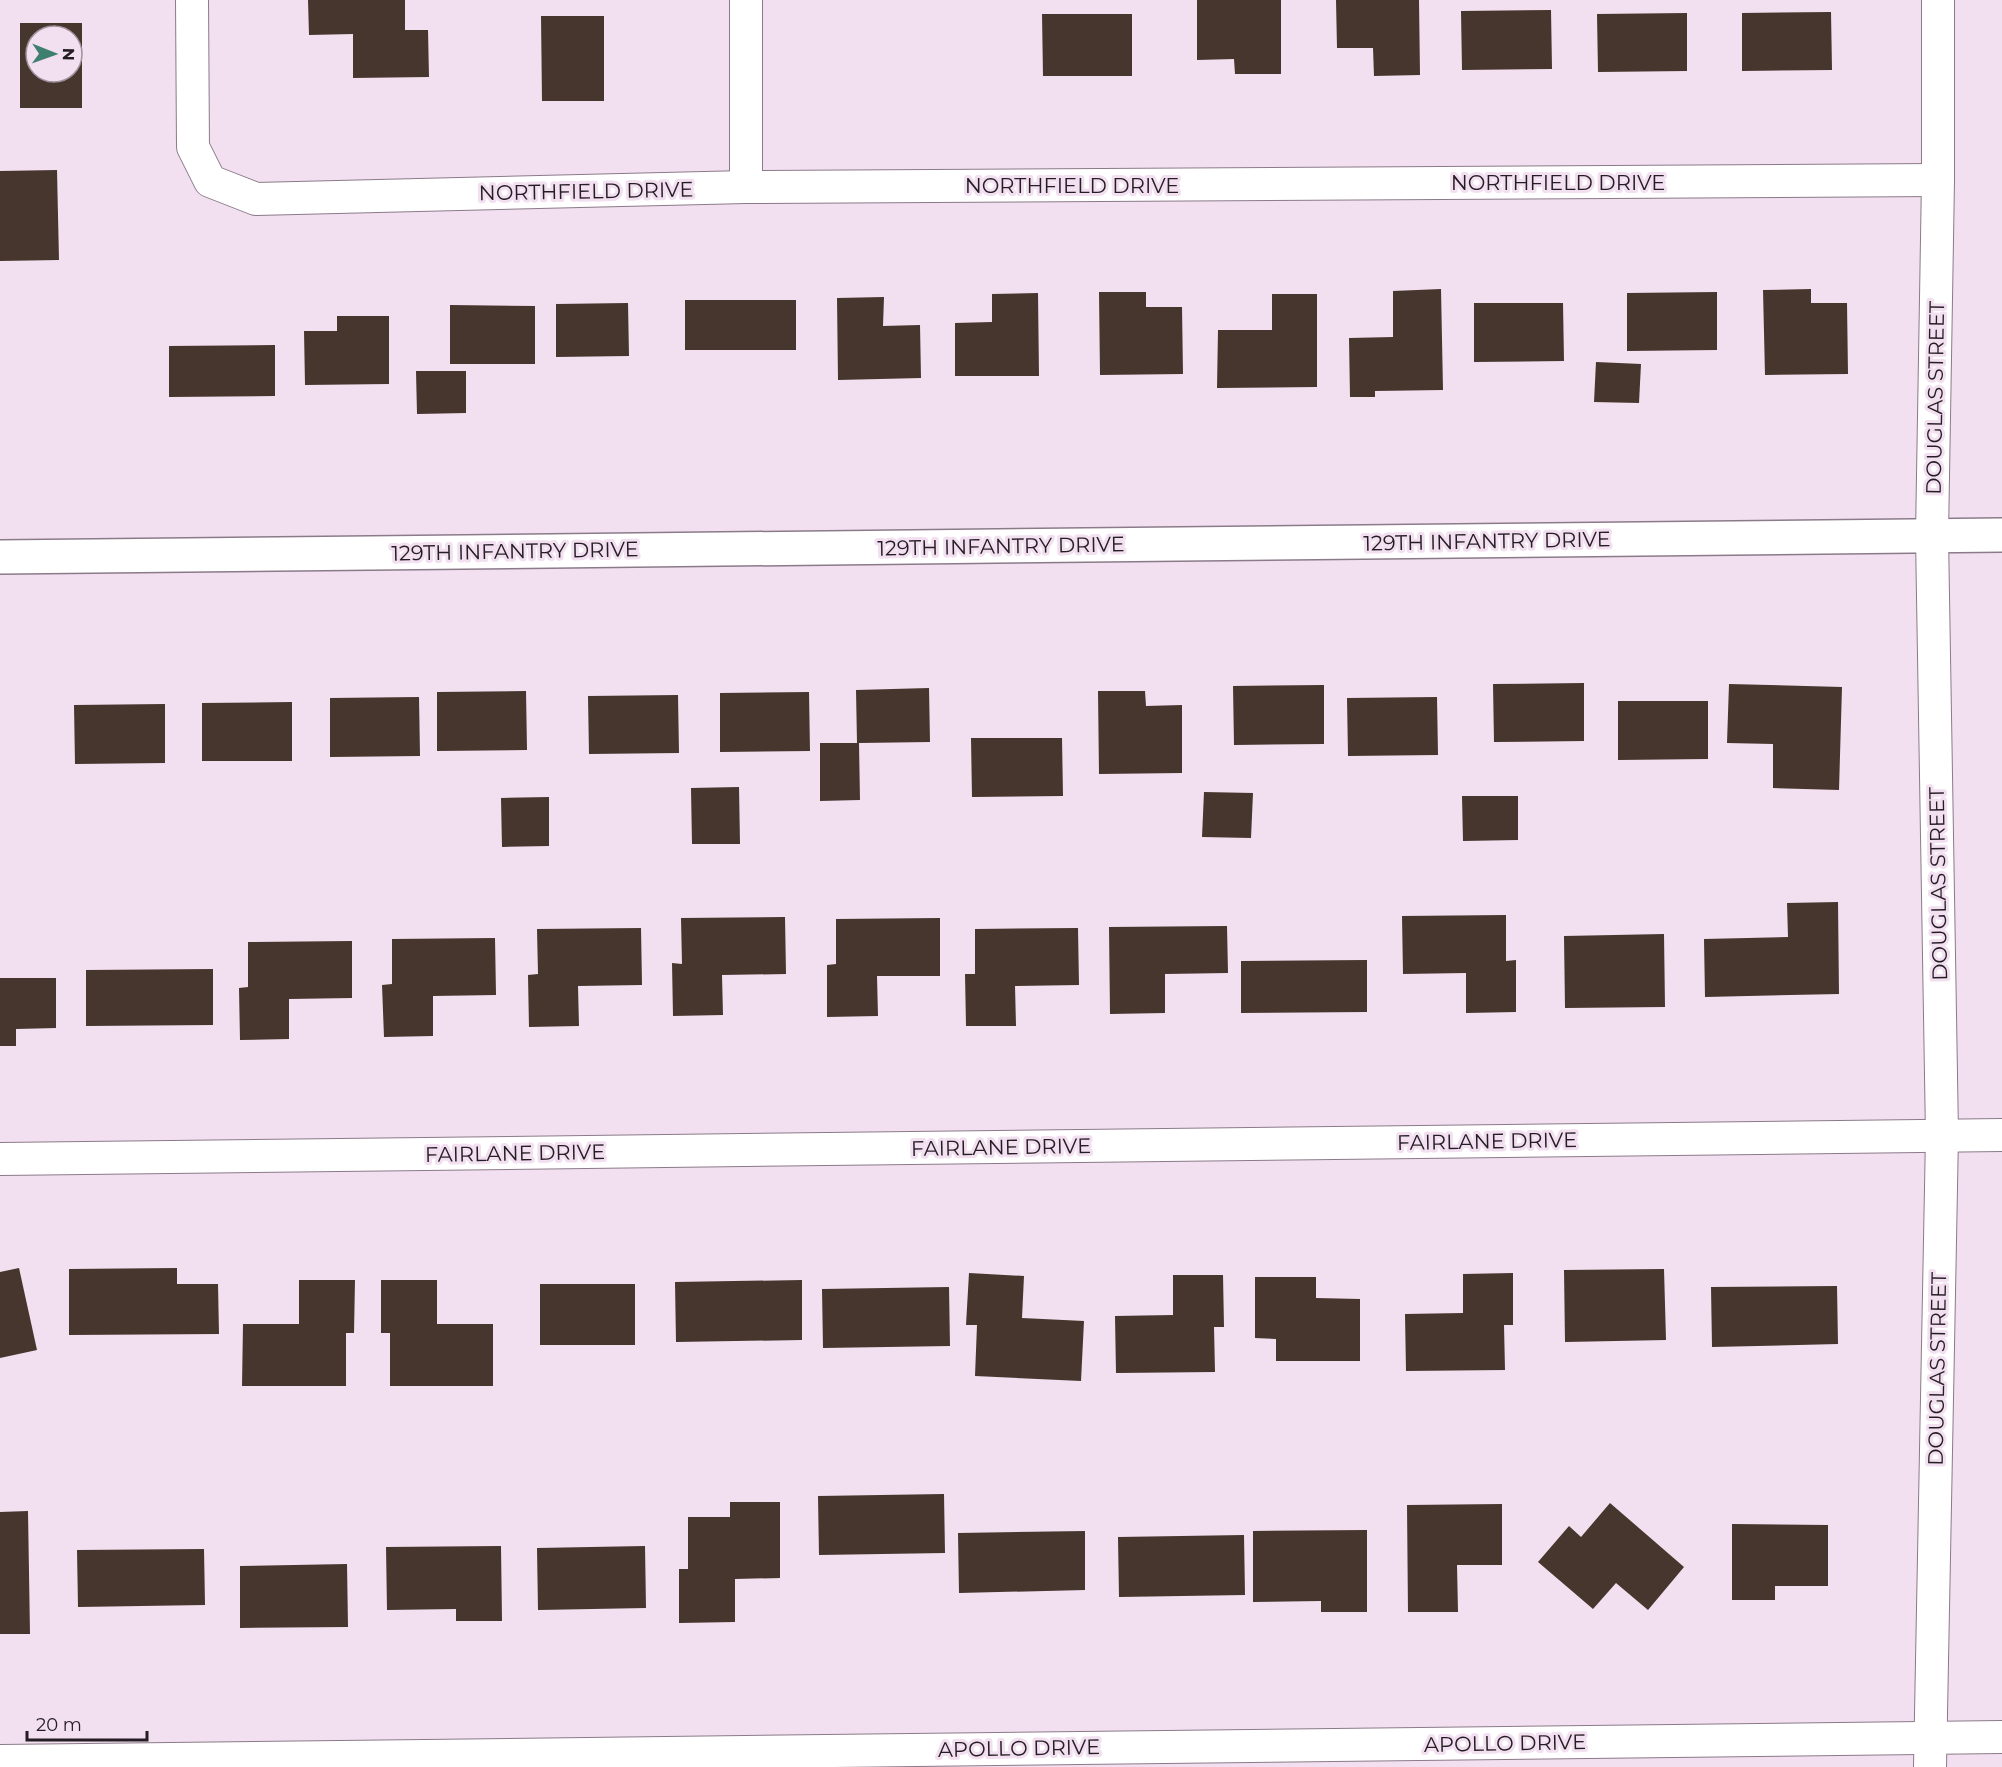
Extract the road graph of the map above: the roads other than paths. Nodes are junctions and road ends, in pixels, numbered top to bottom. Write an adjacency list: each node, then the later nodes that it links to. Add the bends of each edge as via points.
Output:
1 (192, 0): 5 (street, NORTHFIELD DRIVE, via 193,147 210,181 256,199)
2 (746, 0): 5 (street)
3 (1938, 0): 4 (street, DOUGLAS STREET)
4 (1938, 180): 5 (street, NORTHFIELD DRIVE); 7 (street, DOUGLAS STREET)
5 (746, 187)
6 (2002, 535): 7 (street, 129TH INFANTRY DRIVE)
7 (1932, 536): 8 (street, 129TH INFANTRY DRIVE); 10 (street, DOUGLAS STREET)
8 (0, 556)
9 (2002, 1135): 10 (street, FAIRLANE DRIVE)
10 (1942, 1136): 11 (street, FAIRLANE DRIVE); 13 (street, DOUGLAS STREET)
11 (0, 1159)
12 (2002, 1737): 13 (street, APOLLO DRIVE)
13 (1930, 1752): 14 (street, APOLLO DRIVE)
14 (0, 1761)

